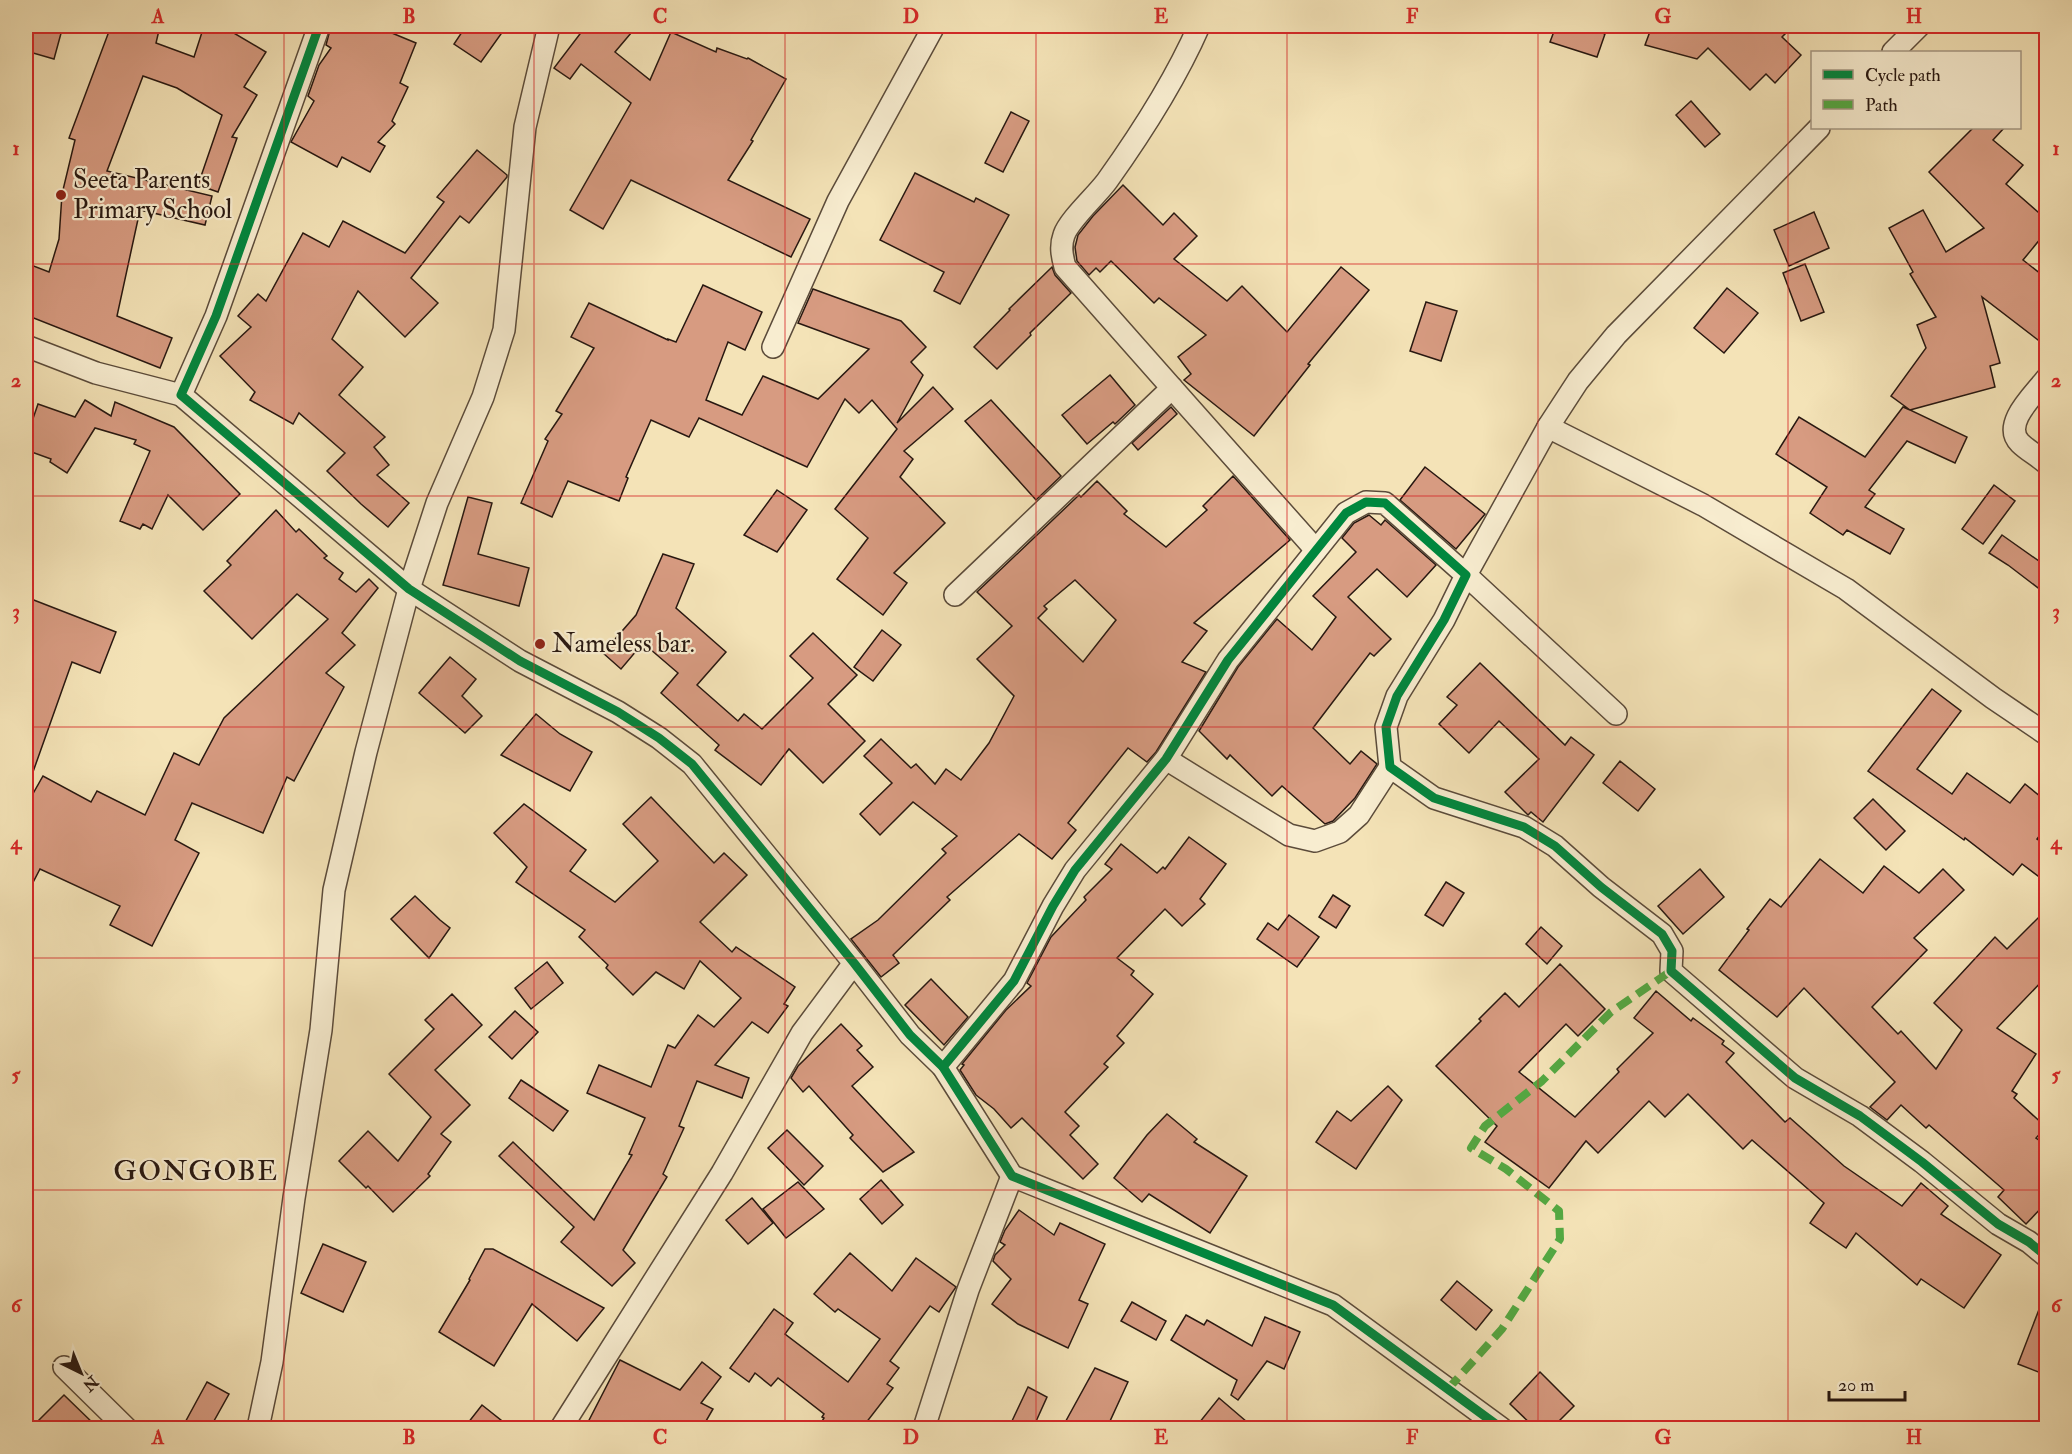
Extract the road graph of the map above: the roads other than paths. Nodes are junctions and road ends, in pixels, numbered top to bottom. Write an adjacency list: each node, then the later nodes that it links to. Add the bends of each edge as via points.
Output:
1 (319, 26): 12 (street, via 216,316)
2 (549, 26): 17 (street, via 525,127 504,330 483,398 437,503)
3 (934, 26): 9 (street, via 838,201)
4 (1199, 26): 11 (street, via 1144,129 1064,234 1061,252 1065,267)
5 (1919, 26): 6 (street)
6 (1894, 51)
7 (1818, 129): 13 (street, via 1616,334)
8 (26, 346): 12 (street, via 96,373)
9 (772, 347)
10 (2046, 379): 14 (street, via 2015,420 2014,432 2018,442)
11 (1172, 388): 15 (street); 18 (street)
12 (181, 394): 17 (street)
13 (1548, 427): 16 (street); 20 (street, via 1703,505 1846,589)
14 (2046, 463)
15 (1316, 550): 16 (street, via 1346,513 1366,502 1385,503); 21 (street, via 1228,660)
16 (1466, 575): 19 (street); 22 (street, via 1444,621 1397,696 1386,727)
17 (409, 589): 23 (street, via 520,661 618,712 692,764); 29 (street, via 334,890 321,1030 272,1362)
18 (955, 595)
19 (1616, 714)
20 (2046, 734)
21 (1166, 759): 22 (street, via 1289,835 1315,841 1340,832 1359,815); 24 (street, via 1074,870 1014,981)
22 (1390, 767): 26 (street, via 1434,798 1524,827 1555,846 1601,888 1662,934 1672,951 1671,971 1795,1078 1860,1116 1998,1224)
23 (854, 963): 24 (street, via 910,1035); 30 (street, via 802,1033 722,1173)
24 (943, 1067): 25 (street)
25 (1012, 1176): 31 (street, via 968,1290); 32 (street, via 1333,1305)
26 (2046, 1256)
27 (64, 1367): 28 (street)
28 (126, 1428)
29 (258, 1428)
30 (561, 1428)
31 (924, 1428)
32 (1501, 1428)

